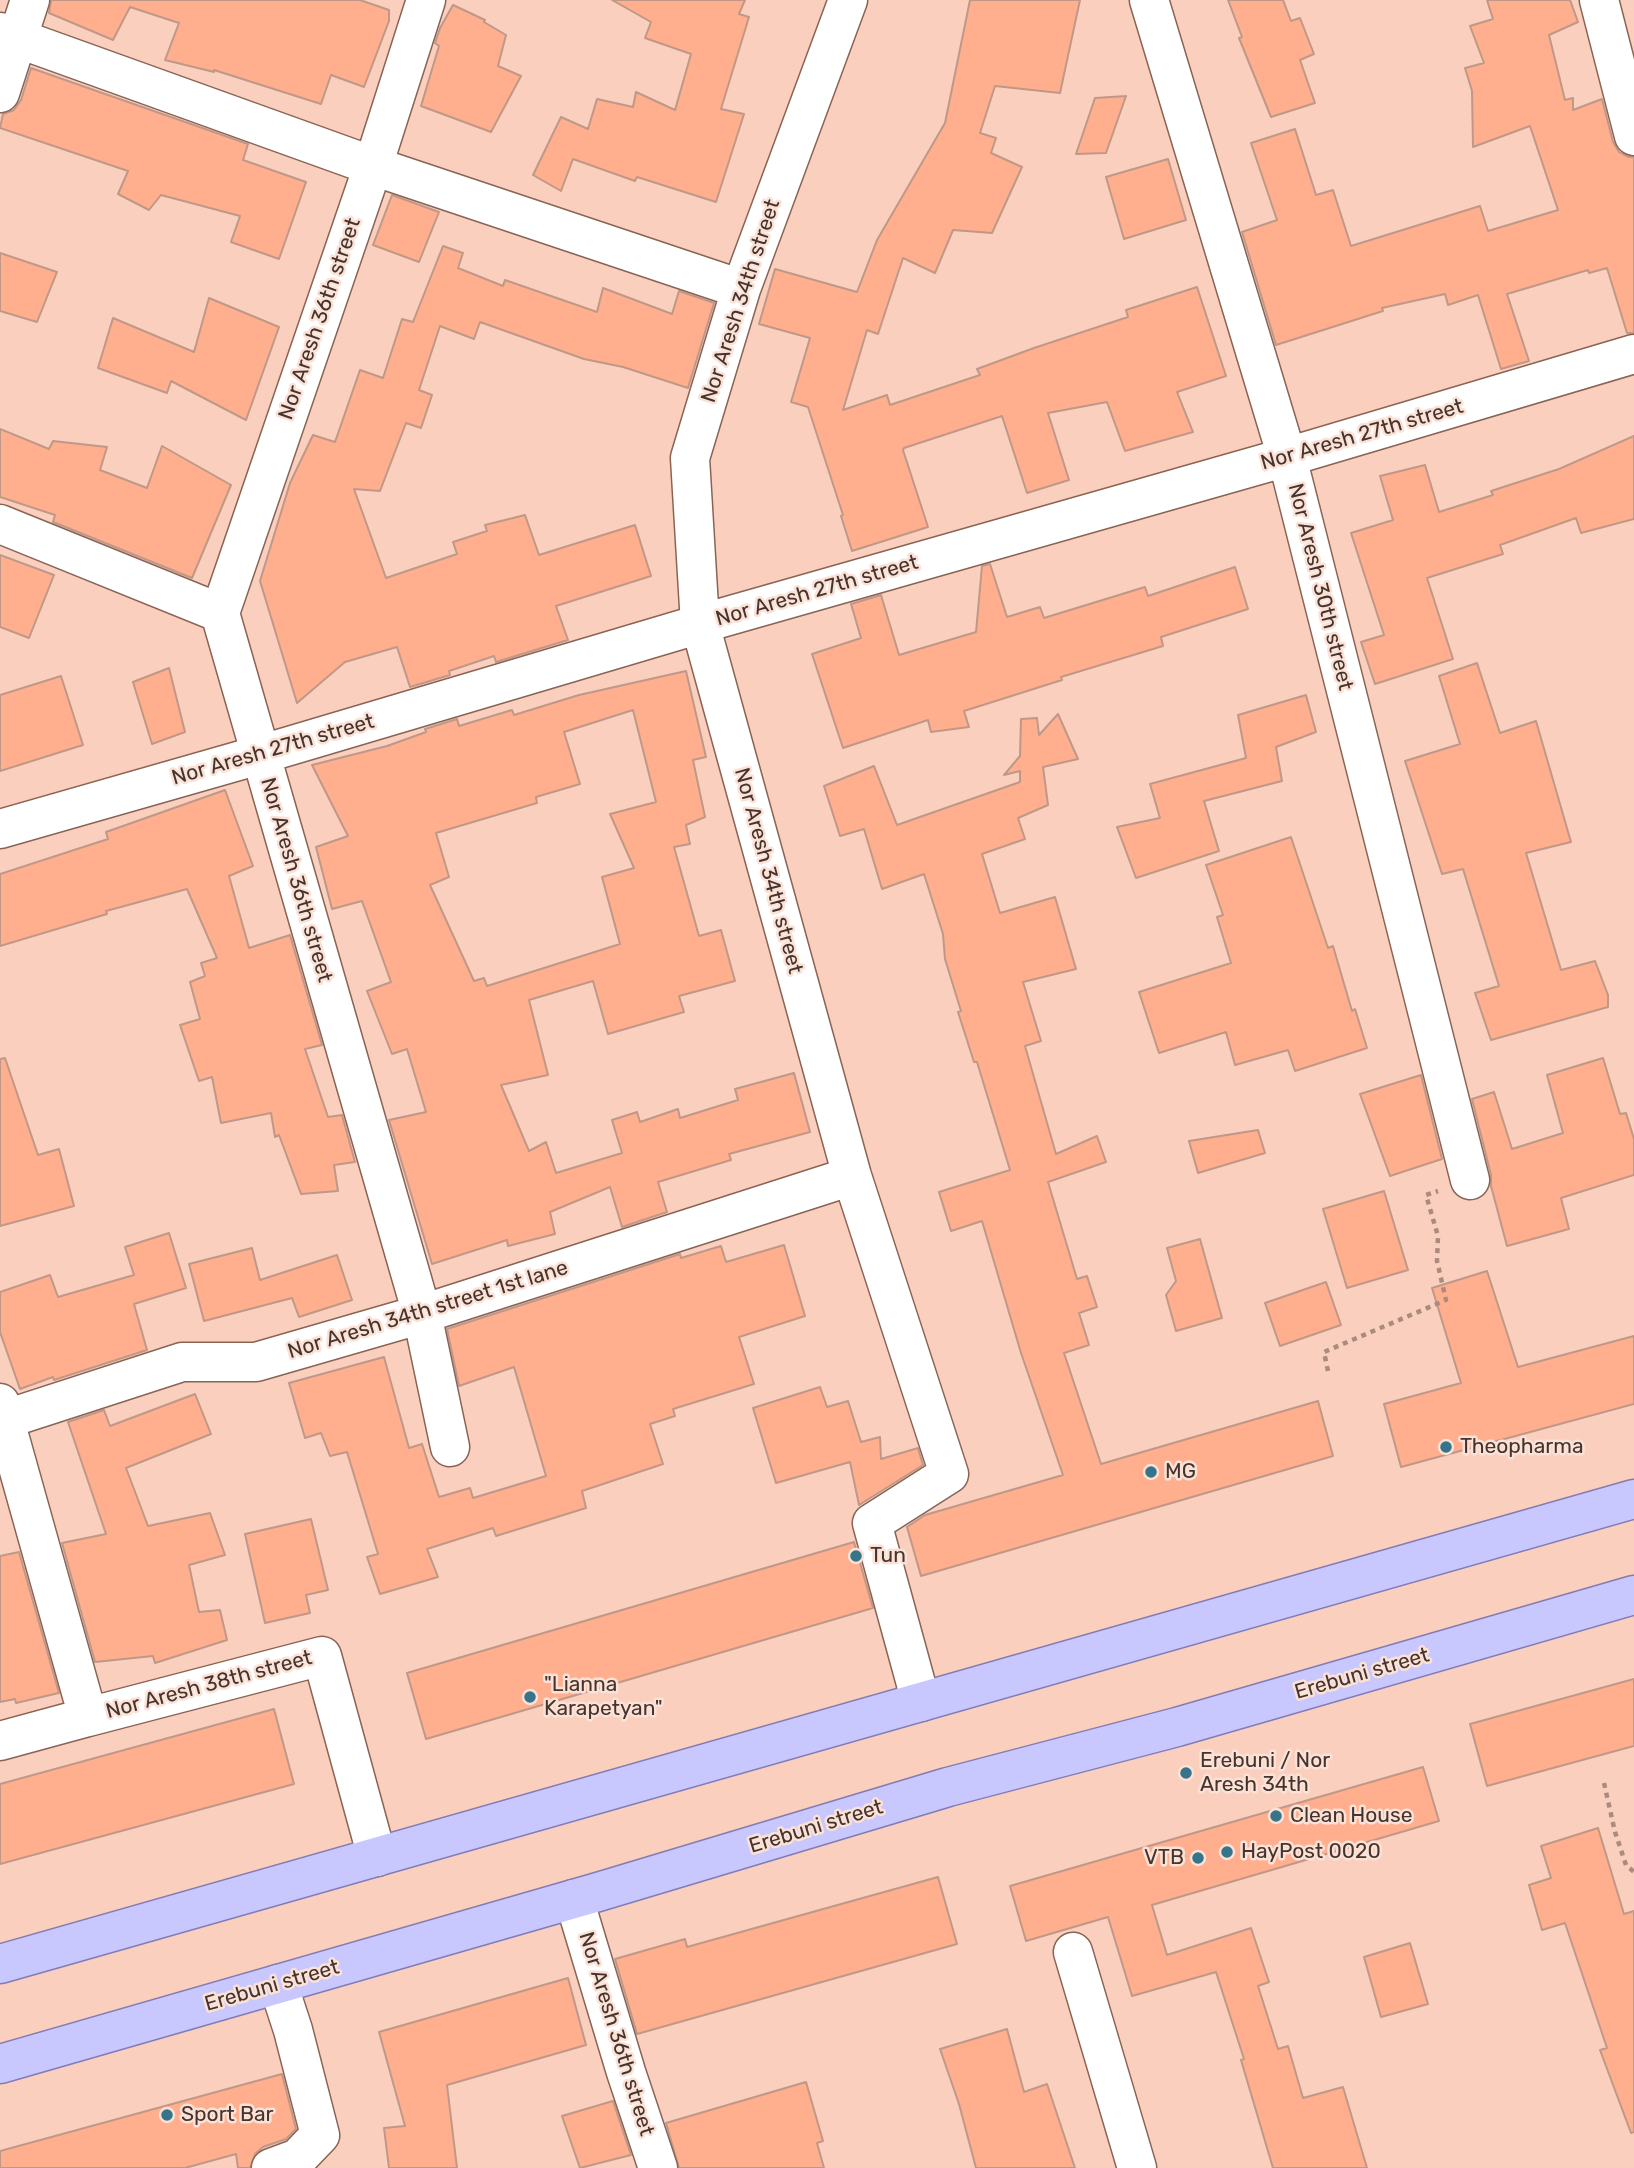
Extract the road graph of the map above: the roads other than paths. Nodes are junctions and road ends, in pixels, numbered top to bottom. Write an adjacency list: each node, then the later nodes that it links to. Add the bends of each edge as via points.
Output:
1 (30, 0): 6 (street)
2 (426, 0): 9 (street, Nor Aresh 36th street)
3 (848, 0): 10 (street, Nor Aresh 34th street)
4 (1149, 0): 12 (street, Nor Aresh 30th street)
5 (1599, 0): 8 (street)
6 (8, 34): 7 (street); 9 (street)
7 (0, 93)
8 (1634, 136)
9 (373, 166): 10 (street); 14 (street, Nor Aresh 36th street)
10 (741, 289): 15 (street, Nor Aresh 34th street, via 690,458)
11 (1634, 354): 12 (street, Nor Aresh 27th street)
12 (1287, 457): 15 (street, Nor Aresh 27th street); 19 (street, Nor Aresh 30th street)
13 (0, 524): 14 (street)
14 (220, 613): 16 (street, Nor Aresh 36th street)
15 (700, 624): 16 (street, Nor Aresh 27th street); 18 (street, Nor Aresh 34th street)
16 (259, 755): 17 (street, Nor Aresh 27th street); 20 (street, Nor Aresh 36th street)
17 (0, 829)
18 (852, 1176): 20 (street, Nor Aresh 34th street 1st lane); 25 (street, Nor Aresh 34th street, via 949,1475 872,1522)
19 (1470, 1180)
20 (422, 1314): 21 (street, Nor Aresh 34th street 1st lane, via 256,1362 182,1362); 22 (street, Nor Aresh 36th street)
21 (2, 1415): 26 (street, Nor Aresh 38th street)
22 (450, 1447)
23 (1634, 1499): 25 (main road)
24 (1634, 1595): 29 (main road, Erebuni street, via 1177,1727 948,1787)
25 (921, 1702): 28 (main road)
26 (88, 1717): 27 (street); 28 (street, Nor Aresh 38th street, via 322,1656)
27 (0, 1741)
28 (377, 1857): 31 (main road)
29 (574, 1899): 32 (main road, Erebuni street); 35 (street, Nor Aresh 36th street)
30 (1073, 1952): 36 (street)
31 (0, 1964)
32 (278, 1984): 33 (main road, Erebuni street); 34 (street, via 320,2135 298,2158)
33 (0, 2064)
34 (271, 2168)
35 (658, 2168)
36 (1137, 2168)

